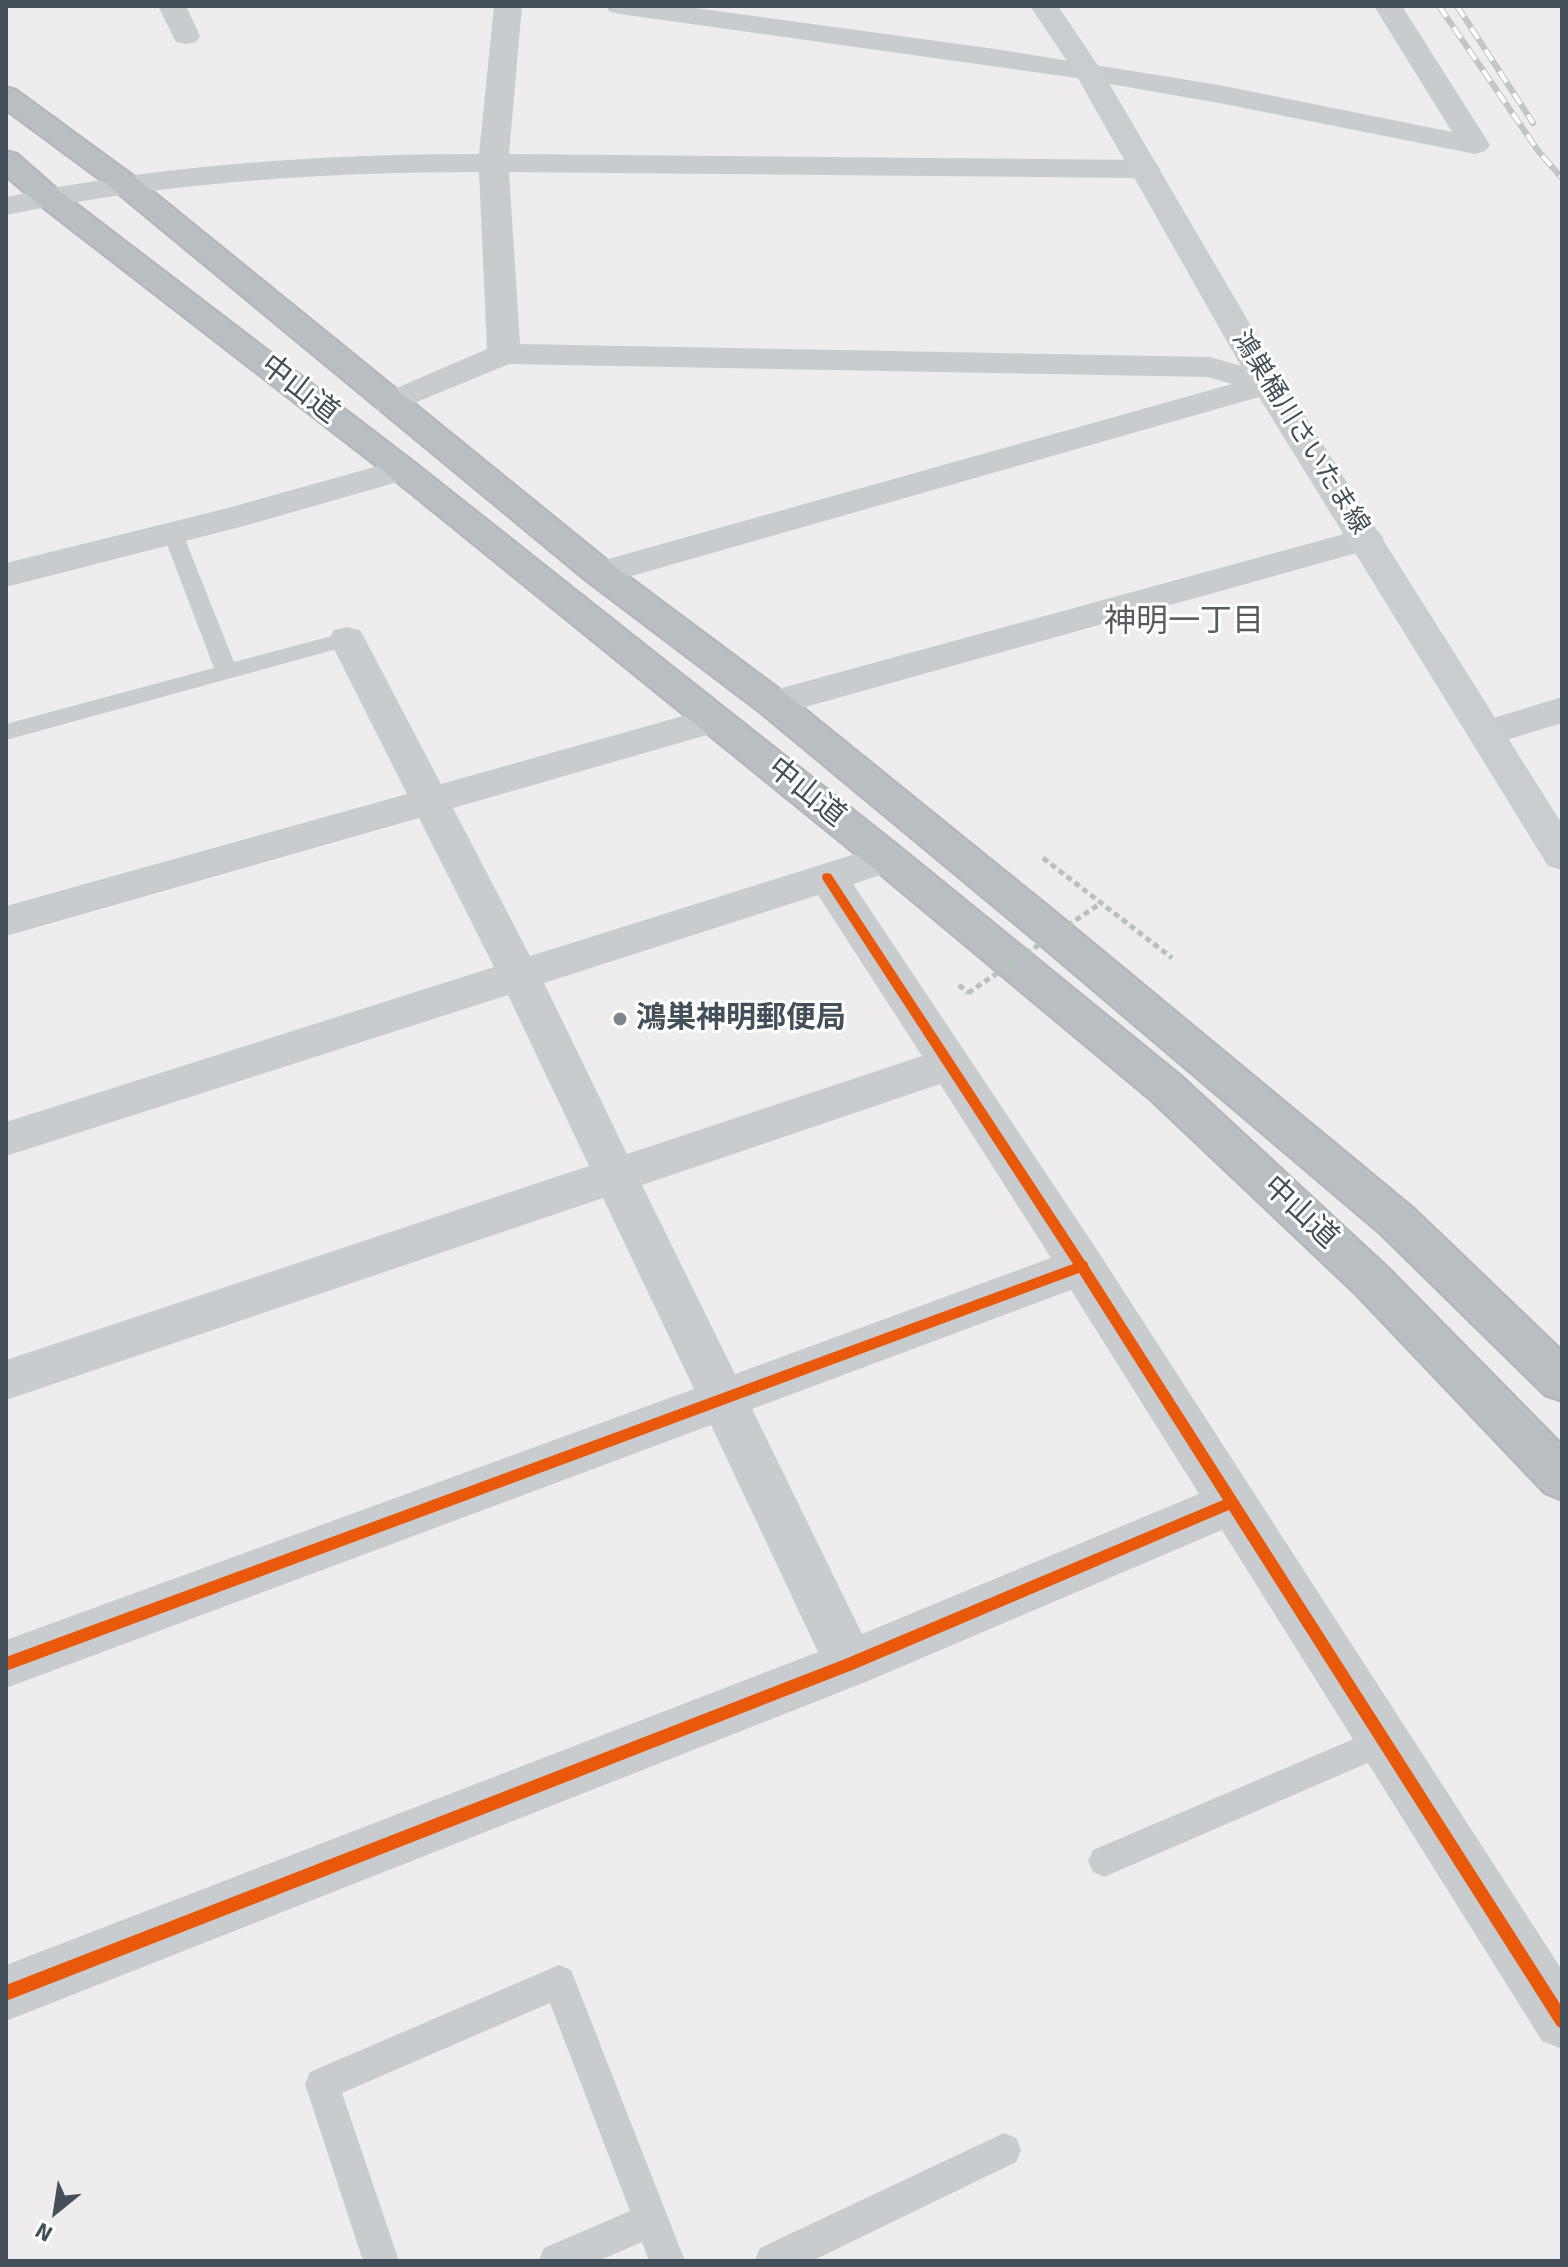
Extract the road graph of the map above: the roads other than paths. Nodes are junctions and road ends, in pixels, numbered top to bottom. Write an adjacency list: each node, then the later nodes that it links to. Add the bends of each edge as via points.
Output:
1 (172, 6): 6 (street)
2 (508, 6): 10 (street)
3 (620, 6): 7 (street)
4 (1044, 6): 7 (main road, 鴻巣桶川さいたま線)
5 (1388, 6): 7 (street, via 1475,145)
6 (186, 36)
7 (1089, 73): 11 (main road, 鴻巣桶川さいたま線)
8 (6, 96): 12 (highway, 中山道)
9 (6, 160): 13 (highway, 中山道)
10 (493, 163): 11 (street); 12 (street, via 290,169); 15 (street)
11 (1145, 169): 16 (main road, 鴻巣桶川さいたま線)
12 (124, 183): 13 (street); 17 (highway, 中山道)
13 (47, 196): 14 (street); 18 (highway, 中山道)
14 (6, 206)
15 (504, 354): 16 (street, via 1210,367); 17 (street)
16 (1268, 384): 20 (main road, 鴻巣桶川さいたま線); 21 (street)
17 (390, 403): 21 (highway, 中山道)
18 (403, 470): 19 (street); 27 (highway, 中山道)
19 (173, 534): 22 (street); 24 (lane)
20 (1366, 539): 25 (street); 29 (main road, 鴻巣桶川さいたま線)
21 (600, 573): 25 (highway, 中山道)
22 (6, 575)
23 (347, 639): 24 (lane); 30 (street)
24 (227, 672): 28 (lane)
25 (773, 703): 41 (highway, 中山道, via 1397,1221)
26 (1562, 710): 29 (street)
27 (715, 720): 30 (street); 32 (highway, 中山道)
28 (6, 732)
29 (1487, 733): 31 (main road, 鴻巣桶川さいたま線)
30 (429, 799): 34 (street); 35 (street)
31 (1562, 856)
32 (887, 858): 33 (street); 43 (highway, 中山道, via 1166,1088 1372,1281)
33 (827, 877): 35 (street); 36 (street)
34 (6, 921)
35 (519, 975): 37 (street); 38 (street)
36 (951, 1063): 38 (street); 39 (street)
37 (6, 1139)
38 (616, 1177): 40 (street); 42 (street)
39 (1083, 1266): 42 (street); 44 (street)
40 (6, 1380)
41 (1562, 1381)
42 (722, 1398): 45 (street); 46 (street)
43 (1562, 1478)
44 (1233, 1502): 46 (street); 47 (street)
45 (6, 1664)
46 (850, 1664): 49 (street)
47 (1382, 1742): 48 (lane); 50 (street)
48 (1104, 1861)
49 (6, 1993)
50 (1562, 2021)
51 (1004, 2150): 56 (lane)
52 (651, 2220): 53 (lane, via 559,1982 322,2084); 54 (lane); 55 (lane)
53 (381, 2261)
54 (557, 2261)
55 (667, 2261)
56 (773, 2261)

